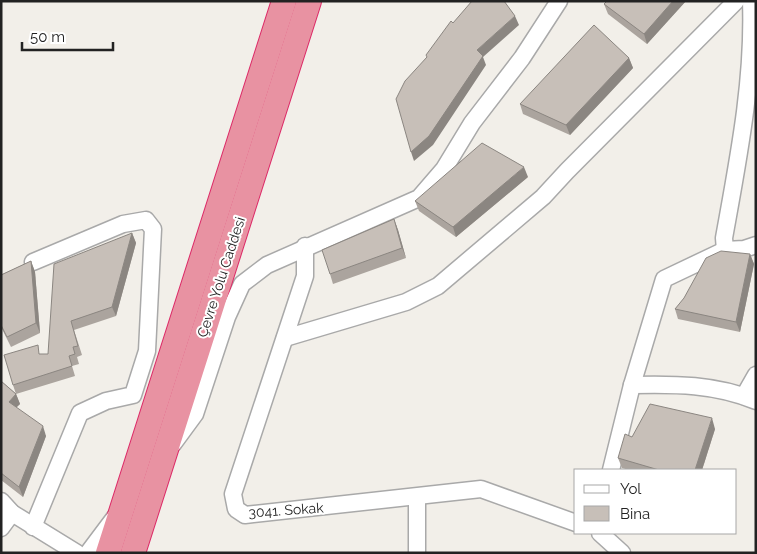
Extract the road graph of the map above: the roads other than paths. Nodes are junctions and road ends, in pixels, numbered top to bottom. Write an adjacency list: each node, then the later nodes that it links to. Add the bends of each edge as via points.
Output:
1 (284, 1): 17 (highway, Çevre Yolu Caddesi)
2 (309, 1): 14 (highway, Çevre Yolu Caddesi)
3 (559, 1): 7 (street, via 522,58 472,123 444,169 419,198)
4 (736, 1): 10 (street, via 543,198 438,286 406,302)
5 (751, 1): 8 (street, via 752,43 741,139 724,238)
6 (756, 245): 8 (street)
7 (305, 246): 10 (street, 3041. Sokak, via 305,276); 14 (street, via 267,265 242,284 227,317 195,414)
8 (725, 250): 12 (street, via 664,279)
9 (32, 262): 20 (street, via 123,224 146,220 153,229 147,351 133,395 106,401 80,414)
10 (285, 338): 16 (street, 3041. Sokak, via 233,494 236,509 245,515)
11 (756, 375): 13 (street)
12 (632, 385): 13 (street, via 689,384); 15 (street)
13 (750, 399)
14 (163, 459): 26 (highway, Çevre Yolu Caddesi)
15 (610, 469)
16 (417, 498): 19 (street, 3041. Sokak, via 481,490); 27 (street)
17 (125, 503): 24 (street); 25 (highway, Çevre Yolu Caddesi)
18 (7, 507): 20 (street); 21 (street)
19 (574, 521)
20 (33, 526): 23 (street)
21 (1, 528)
22 (601, 534): 28 (street)
23 (77, 553)
24 (88, 553)
25 (108, 553)
26 (133, 553)
27 (417, 553)
28 (622, 553)

